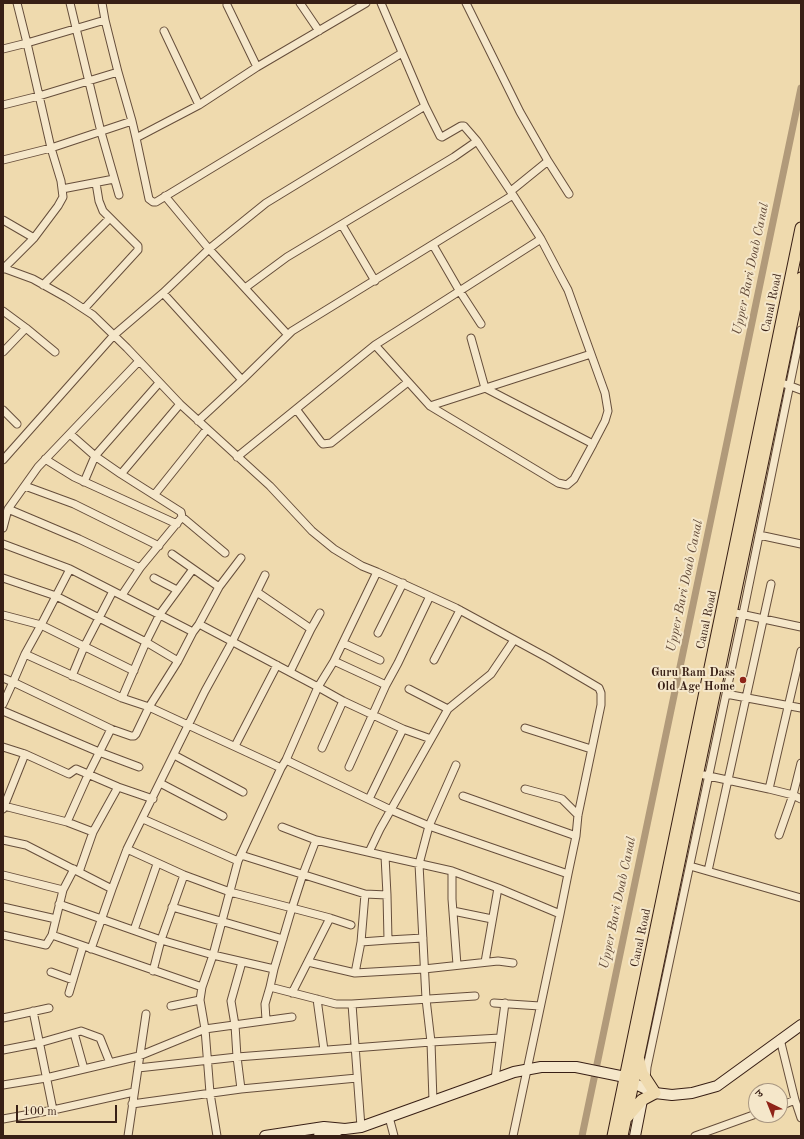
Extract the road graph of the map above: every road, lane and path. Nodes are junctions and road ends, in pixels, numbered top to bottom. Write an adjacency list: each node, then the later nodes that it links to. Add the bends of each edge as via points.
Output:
1 (16, 3): 13 (street)
2 (70, 3): 10 (street)
3 (102, 3): 9 (street)
4 (300, 3): 12 (street)
5 (366, 3): 12 (street)
6 (380, 3): 15 (street)
7 (466, 3): 29 (street, via 520,112)
8 (227, 5): 16 (street)
9 (105, 20): 10 (street); 17 (street)
10 (76, 29): 13 (street); 18 (street)
11 (164, 31): 21 (street)
12 (319, 31): 16 (street)
13 (27, 43): 14 (street); 19 (street)
14 (3, 49)
15 (402, 53): 22 (street); 36 (street)
16 (257, 67): 21 (street)
17 (118, 72): 18 (street); 23 (street)
18 (89, 81): 19 (street); 24 (street)
19 (39, 96): 20 (street); 27 (street)
20 (3, 105)
21 (199, 105): 25 (street)
22 (425, 106): 26 (street, via 440,136 464,126); 44 (street, via 266,202)
23 (132, 121): 24 (street); 25 (street)
24 (101, 132): 27 (street); 30 (street)
25 (136, 138): 36 (street, via 149,199 156,202)
26 (477, 141): 33 (street); 39 (street)
27 (51, 148): 28 (street); 32 (street)
28 (3, 160)
29 (548, 161): 33 (street); 34 (street)
30 (114, 179): 31 (street); 35 (street)
31 (96, 183): 32 (street); 37 (street, via 103,211)
32 (62, 190): 41 (street, via 58,206)
33 (512, 193): 42 (street); 43 (street)
34 (569, 194)
35 (119, 195)
36 (165, 196): 44 (street)
37 (110, 218): 48 (street); 52 (street, via 138,246 138,250)
38 (3, 220): 41 (street)
39 (342, 225): 47 (street); 49 (street, via 287,257)
40 (801, 228): 300 (main road, Canal Road)
41 (34, 238): 45 (street)
42 (541, 239): 50 (street); 63 (street, via 568,290)
43 (433, 245): 47 (street); 50 (street)
44 (209, 249): 49 (street); 51 (street)
45 (3, 269): 48 (street)
46 (801, 278): 68 (main road, Canal Road)
47 (375, 281): 58 (street)
48 (43, 285): 52 (street)
49 (245, 288): 58 (street)
50 (459, 290): 54 (street); 60 (street)
51 (163, 293): 57 (street); 65 (street)
52 (84, 309): 57 (street)
53 (3, 311): 55 (street)
54 (481, 324)
55 (26, 328): 61 (street); 62 (street)
56 (801, 330): 68 (street)
57 (114, 335): 64 (street); 82 (street)
58 (288, 335): 65 (street)
59 (471, 338): 69 (street)
60 (375, 344): 66 (street); 73 (street)
61 (3, 352)
62 (55, 352)
63 (591, 354): 69 (street); 79 (street, via 605,393 608,411)
64 (139, 361): 67 (street); 78 (street)
65 (242, 380): 75 (street)
66 (408, 382): 72 (street); 73 (street, via 327,444 318,439)
67 (159, 383): 71 (street); 80 (street)
68 (784, 384): 70 (street); 92 (street); 116 (main road, Canal Road)
69 (485, 388): 72 (street); 79 (street)
70 (801, 390)
71 (180, 404): 75 (street); 84 (street)
72 (430, 406): 79 (street, via 567,486 574,480)
73 (296, 409): 81 (street)
74 (3, 410): 76 (street)
75 (198, 421): 77 (street)
76 (17, 424)
77 (207, 429): 81 (street); 87 (street)
78 (70, 434): 80 (street); 83 (street)
79 (593, 444)
80 (95, 456): 84 (street); 85 (street)
81 (237, 457): 102 (street, via 329,545 362,566)
82 (3, 459)
83 (45, 459): 85 (street); 86 (street)
84 (121, 474): 87 (street)
85 (84, 482): 90 (street)
86 (24, 486): 88 (street); 95 (street, via 74,504)
87 (155, 494): 89 (street, via 179,510)
88 (8, 509): 91 (street); 99 (street)
89 (182, 517): 90 (street); 96 (street)
90 (176, 524): 95 (street)
91 (3, 528)
92 (759, 535): 94 (street); 119 (street)
93 (3, 544): 100 (street)
94 (801, 544)
95 (159, 546): 99 (street)
96 (225, 553)
97 (172, 554): 101 (street)
98 (241, 558): 108 (street)
99 (140, 568): 112 (street)
100 (70, 569): 110 (street); 113 (street)
101 (193, 569): 108 (street); 109 (street)
102 (377, 572): 106 (street); 132 (street)
103 (265, 575): 111 (street)
104 (3, 578): 113 (street)
105 (154, 578): 109 (street)
106 (403, 583): 114 (street); 128 (street)
107 (771, 584): 122 (street)
108 (219, 587): 123 (street)
109 (177, 590): 118 (street)
110 (113, 591): 112 (street); 121 (street)
111 (257, 592): 126 (street); 131 (street)
112 (122, 595): 118 (street)
113 (56, 596): 121 (street); 124 (street)
114 (430, 596): 115 (street); 146 (street)
115 (460, 610): 129 (street); 137 (street)
116 (731, 612): 119 (street); 179 (main road, Canal Road)
117 (320, 613): 126 (street)
118 (160, 614): 127 (street); 130 (street)
119 (743, 614): 122 (street); 149 (street)
120 (4, 617): 124 (street)
121 (100, 618): 130 (street); 133 (street)
122 (764, 619): 125 (street); 151 (street)
123 (199, 624): 127 (street); 131 (street)
124 (41, 625): 133 (street); 135 (street)
125 (801, 627)
126 (310, 629): 142 (street)
127 (193, 632): 138 (street)
128 (378, 633)
129 (514, 640): 157 (street, via 491,674); 168 (street, via 599,688 602,693)
130 (146, 642): 138 (street); 141 (street)
131 (232, 642): 140 (street); 160 (street)
132 (343, 643): 136 (street); 139 (street)
133 (84, 647): 141 (street); 143 (street)
134 (801, 651): 154 (street)
135 (25, 654): 143 (street); 145 (street)
136 (380, 660)
137 (434, 660)
138 (178, 661): 155 (street)
139 (334, 661): 146 (street); 147 (street)
140 (277, 665): 142 (street); 165 (street)
141 (134, 671): 150 (street)
142 (290, 672): 147 (street)
143 (72, 676): 150 (street)
144 (3, 678): 145 (street)
145 (13, 682): 153 (street); 163 (street)
146 (386, 685): 159 (street)
147 (318, 687): 152 (street); 172 (street)
148 (409, 690): 157 (street)
149 (726, 694): 151 (street); 179 (street)
150 (122, 698): 155 (street)
151 (746, 698): 154 (street); 180 (street)
152 (344, 701): 159 (street); 167 (street)
153 (3, 704)
154 (789, 706): 156 (street); 184 (street)
155 (149, 707): 160 (street); 163 (street, via 134,736)
156 (801, 708)
157 (448, 709): 164 (street)
158 (3, 711): 169 (street)
159 (374, 714): 161 (street); 176 (street)
160 (189, 724): 165 (street); 171 (street)
161 (403, 728): 164 (street); 189 (street)
162 (525, 728): 168 (street)
163 (111, 729): 169 (street)
164 (431, 739): 192 (street)
165 (235, 746): 177 (street)
166 (3, 747): 170 (street)
167 (322, 748)
168 (592, 749): 193 (street)
169 (99, 752): 175 (street); 178 (street)
170 (25, 754): 178 (street, via 69,774 76,769); 191 (street)
171 (174, 755): 181 (street); 185 (street)
172 (286, 760): 177 (street); 189 (street)
173 (801, 763): 186 (street)
174 (456, 765): 197 (street)
175 (139, 767)
176 (349, 767)
177 (281, 768): 207 (street)
178 (88, 775): 182 (street); 196 (street)
179 (703, 775): 180 (street); 210 (street); 290 (main road, Canal Road)
180 (728, 780): 184 (street); 213 (street)
181 (160, 783): 188 (street); 194 (street)
182 (118, 787): 188 (street); 199 (street)
183 (525, 789): 193 (street, via 562,799)
184 (769, 789): 186 (street)
185 (243, 792)
186 (793, 795): 190 (street); 200 (street)
187 (463, 796): 201 (street)
188 (153, 799): 195 (street)
189 (369, 799): 192 (street)
190 (801, 799)
191 (3, 807): 196 (street)
192 (391, 810): 197 (street); 205 (street)
193 (578, 815): 201 (street)
194 (223, 816)
195 (143, 819): 204 (street); 207 (street)
196 (67, 822): 199 (street)
197 (429, 826): 209 (street); 215 (street)
198 (282, 827): 203 (street)
199 (93, 832): 211 (street)
200 (779, 835)
201 (576, 836): 215 (street)
202 (3, 840): 211 (street, via 26,845)
203 (316, 840): 205 (street); 214 (street)
204 (128, 849): 208 (street); 219 (street)
205 (369, 852): 206 (street)
206 (385, 856): 209 (street); 223 (street)
207 (240, 858): 214 (street); 221 (street)
208 (157, 864): 216 (street); 237 (street)
209 (419, 864): 212 (street); 240 (street)
210 (690, 866): 213 (street); 301 (street)
211 (76, 871): 219 (street); 220 (street)
212 (452, 871): 218 (street); 229 (street)
213 (708, 871): 224 (street)
214 (303, 874): 222 (street); 228 (street)
215 (568, 874): 230 (street)
216 (184, 875): 221 (street); 227 (street)
217 (3, 876): 220 (street)
218 (498, 888): 230 (street); 234 (street)
219 (112, 889): 233 (street)
220 (63, 890): 225 (street)
221 (230, 892): 228 (street); 235 (street)
222 (365, 894): 223 (street); 244 (street)
223 (387, 895): 243 (street)
224 (801, 898)
225 (59, 904): 232 (street); 233 (street)
226 (3, 907): 232 (street)
227 (172, 907): 235 (street); 242 (street)
228 (292, 908): 231 (street); 241 (street)
229 (453, 911): 234 (street); 252 (street)
230 (560, 914): 271 (street)
231 (330, 918): 236 (street); 249 (street)
232 (56, 919): 238 (street)
233 (102, 919): 237 (street); 246 (street)
234 (492, 919): 250 (street)
235 (222, 921): 241 (street); 247 (street)
236 (351, 925)
237 (134, 930): 242 (street)
238 (52, 935): 239 (street, via 46,945); 245 (street)
239 (3, 936)
240 (423, 938): 243 (street); 254 (street)
241 (283, 939): 253 (street)
242 (161, 940): 247 (street); 255 (street)
243 (388, 940): 244 (street)
244 (361, 942): 257 (street)
245 (83, 946): 246 (street); 258 (street)
246 (91, 949): 255 (street)
247 (213, 955): 248 (street); 259 (street)
248 (242, 962): 253 (street); 278 (street, via 231,997)
249 (308, 962): 257 (street); 262 (street)
250 (485, 962): 251 (street); 252 (street)
251 (513, 963)
252 (457, 964): 254 (street)
253 (274, 969): 260 (street)
254 (424, 969): 257 (street); 265 (street)
255 (153, 971): 259 (street)
256 (51, 972): 258 (street)
257 (355, 973)
258 (73, 980): 261 (street)
259 (202, 987): 266 (street)
260 (270, 987): 262 (street); 277 (street)
261 (69, 993)
262 (292, 993): 264 (street)
263 (475, 996): 265 (street)
264 (317, 999): 268 (street, via 336,1004); 288 (street)
265 (426, 999): 268 (street); 284 (street)
266 (200, 1000): 270 (street); 280 (street)
267 (494, 1003): 269 (street)
268 (352, 1004): 286 (street)
269 (505, 1004): 271 (street); 282 (street)
270 (171, 1006)
271 (540, 1006): 296 (street)
272 (49, 1008): 273 (street)
273 (33, 1011): 276 (street); 285 (street)
274 (146, 1014): 289 (street)
275 (292, 1017): 277 (street)
276 (3, 1018)
277 (266, 1020): 278 (street)
278 (235, 1025): 280 (street); 291 (street)
279 (801, 1025): 283 (main road)
280 (205, 1030): 289 (street); 292 (street)
281 (74, 1033): 285 (street); 293 (street, via 81,1031 100,1038); 295 (street)
282 (500, 1038): 284 (street); 299 (street)
283 (780, 1039): 306 (main road, via 716,1086 692,1093); 308 (street)
284 (431, 1042): 286 (street); 309 (street)
285 (39, 1043): 287 (street); 297 (street)
286 (355, 1048): 288 (street); 298 (street)
287 (3, 1050)
288 (324, 1050): 291 (street)
289 (139, 1056): 293 (street); 294 (street)
290 (639, 1056): 300 (main road, Canal Road); 301 (main road)
291 (237, 1057): 292 (street); 303 (street)
292 (207, 1061): 294 (street); 305 (street)
293 (110, 1063): 295 (street)
294 (138, 1068): 304 (street)
295 (84, 1069): 297 (street)
296 (526, 1070): 299 (main road); 300 (main road, via 541,1067 576,1067); 324 (street)
297 (46, 1078): 302 (street); 312 (street)
298 (357, 1078): 303 (street); 318 (street)
299 (495, 1079): 309 (main road)
300 (629, 1080): 306 (main road); 317 (main road, Canal Road); 325 (main road, Canal Road)
301 (646, 1080): 306 (main road)
302 (3, 1084)
303 (241, 1089): 305 (street)
304 (134, 1092): 311 (street); 312 (street)
305 (210, 1093): 311 (street); 320 (street)
306 (655, 1093): 307 (main road)
307 (642, 1100): 317 (main road); 327 (main road)
308 (795, 1100): 310 (street); 315 (street)
309 (433, 1102): 313 (main road)
310 (788, 1103)
311 (132, 1104): 319 (street)
312 (53, 1110): 316 (street)
313 (389, 1117): 318 (main road); 323 (street)
314 (748, 1117): 328 (street)
315 (801, 1118)
316 (3, 1119)
317 (625, 1120): 326 (main road, Canal Road)
318 (354, 1130): 321 (main road, via 324,1127); 322 (main road)
319 (128, 1136)
320 (217, 1136)
321 (266, 1136)
322 (322, 1136)
323 (394, 1136)
324 (513, 1136)
325 (613, 1136)
326 (622, 1136)
327 (635, 1136)
328 (695, 1136)

